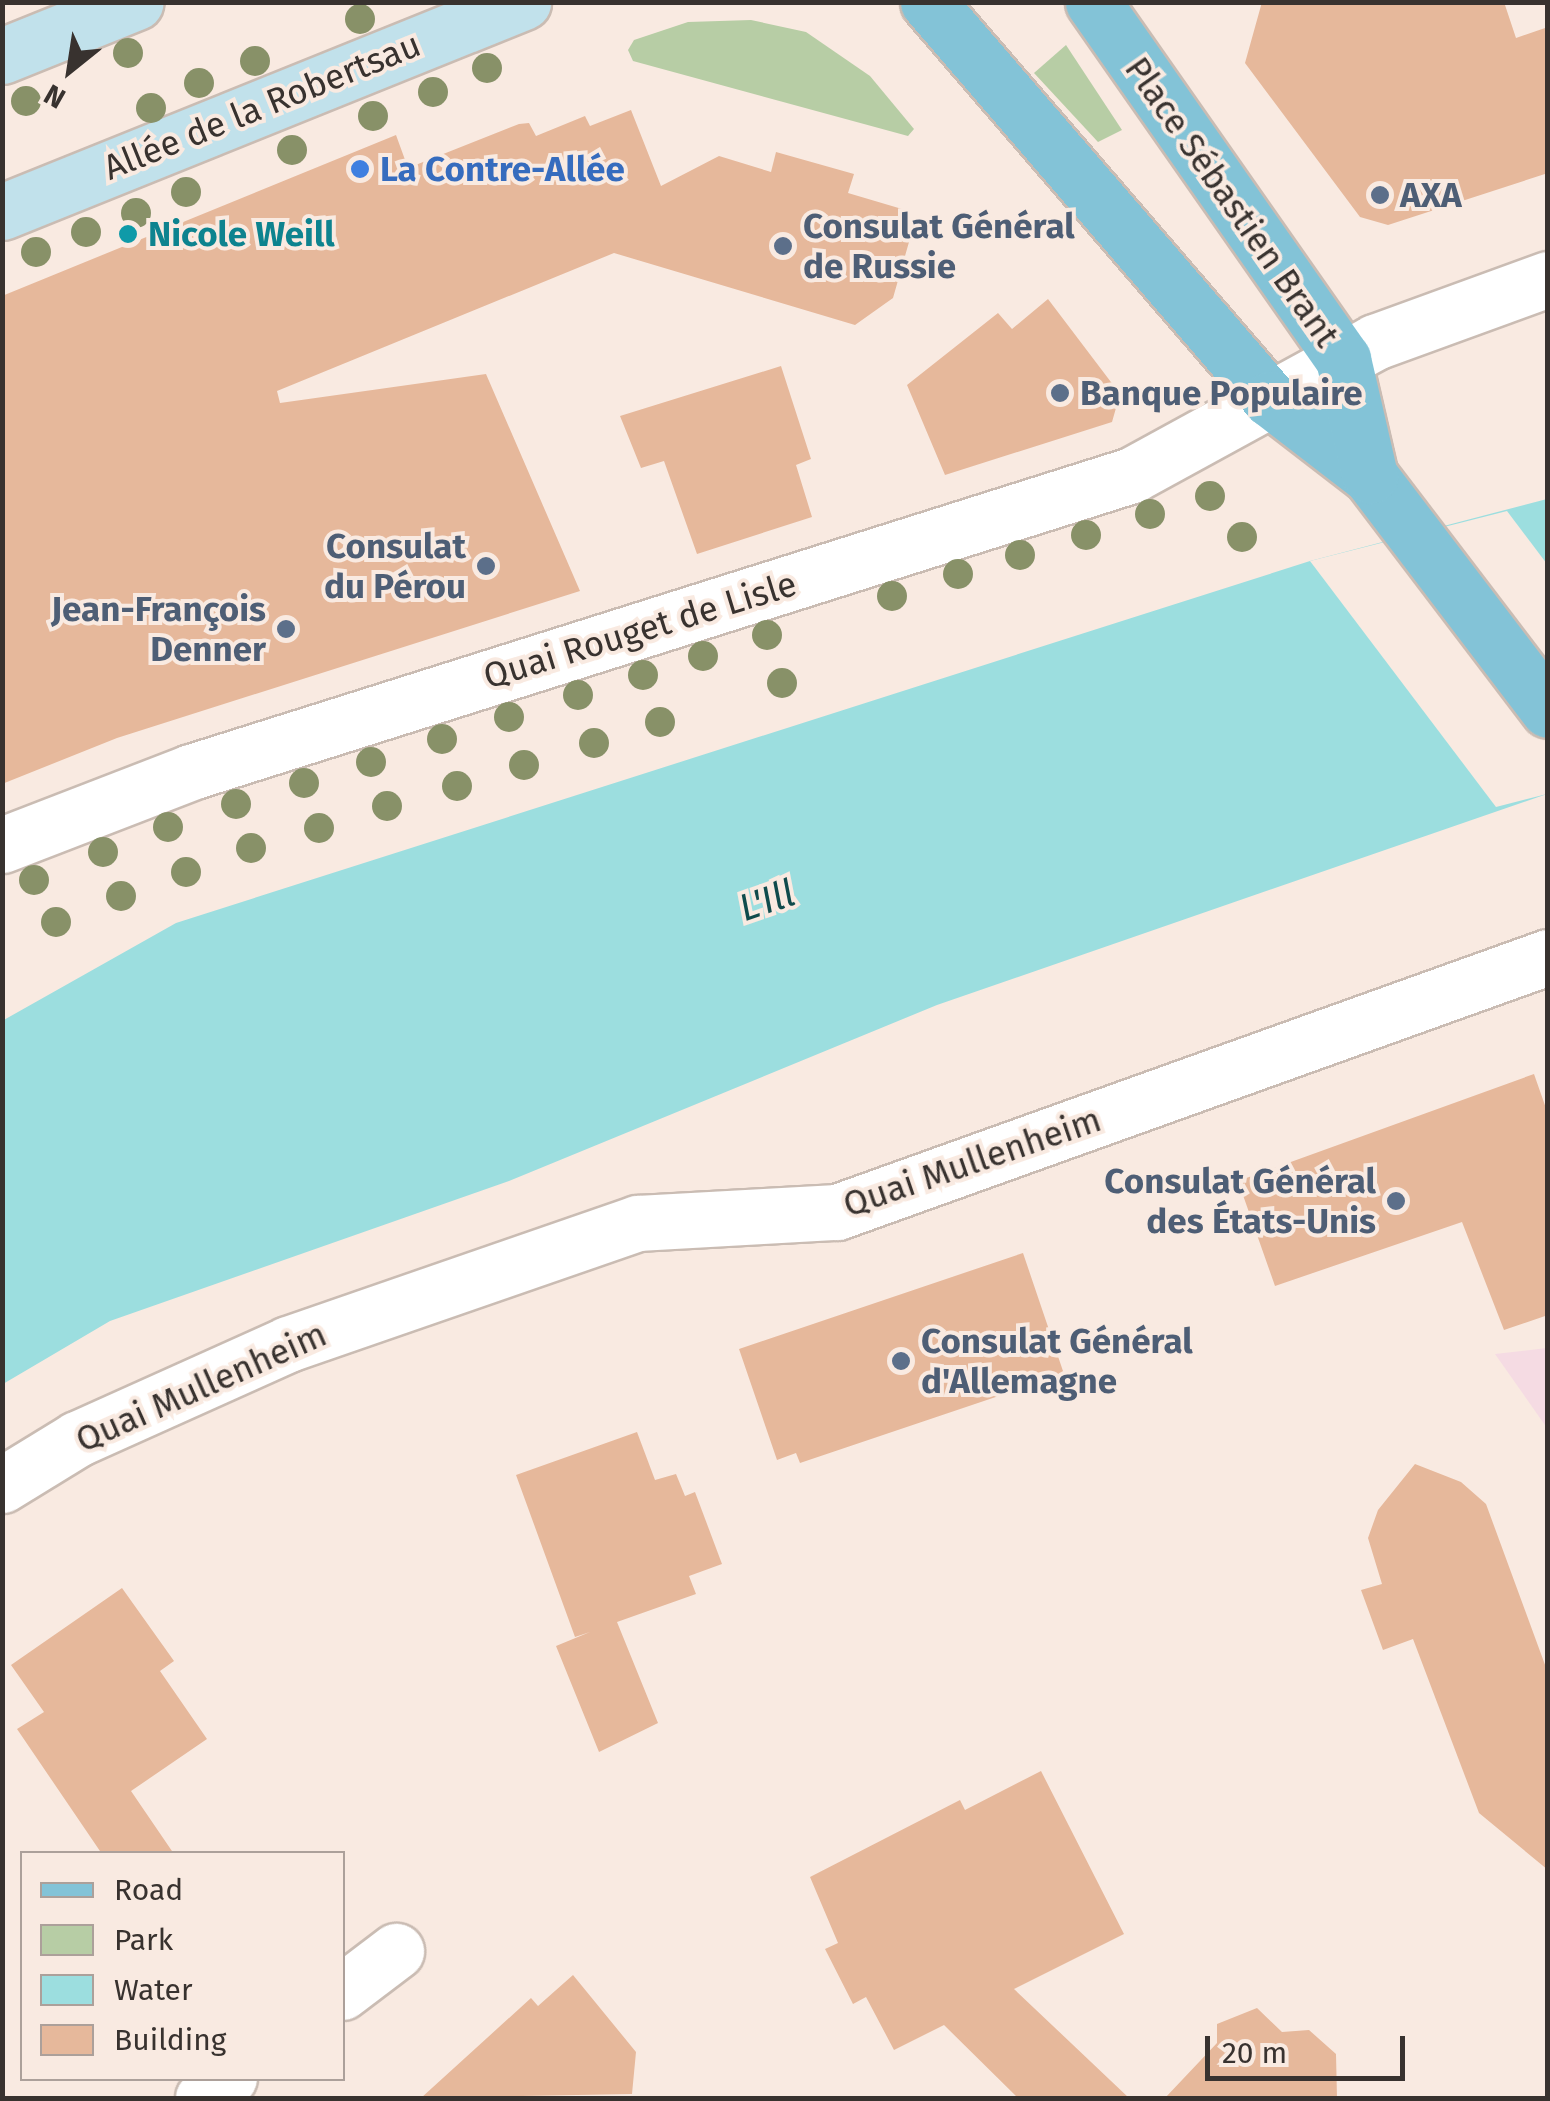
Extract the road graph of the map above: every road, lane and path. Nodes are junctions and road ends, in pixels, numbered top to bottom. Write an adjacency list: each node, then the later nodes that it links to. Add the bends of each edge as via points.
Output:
1 (136, 2): 5 (main road)
2 (523, 2): 6 (main road, Allée de la Robertsau)
3 (928, 2): 9 (main road)
4 (1093, 2): 8 (main road, Place Sébastien Brant)
5 (2, 56)
6 (2, 212)
7 (1548, 279): 8 (street, Quai Rouget de Lisle)
8 (1344, 359): 9 (street, Quai Rouget de Lisle); 10 (main road, Place Sébastien Brant)
9 (1270, 399): 10 (main road); 12 (street, Quai Rouget de Lisle, via 1132,475 191,772)
10 (1370, 476): 11 (main road)
11 (1548, 710)
12 (2, 845)
13 (1548, 956): 14 (street, Quai Mullenheim, via 837,1212 638,1222 288,1344 77,1439)
14 (2, 1485)
15 (396, 1951): 16 (street)
16 (345, 1990)
17 (225, 2081): 18 (street)
18 (203, 2098)

